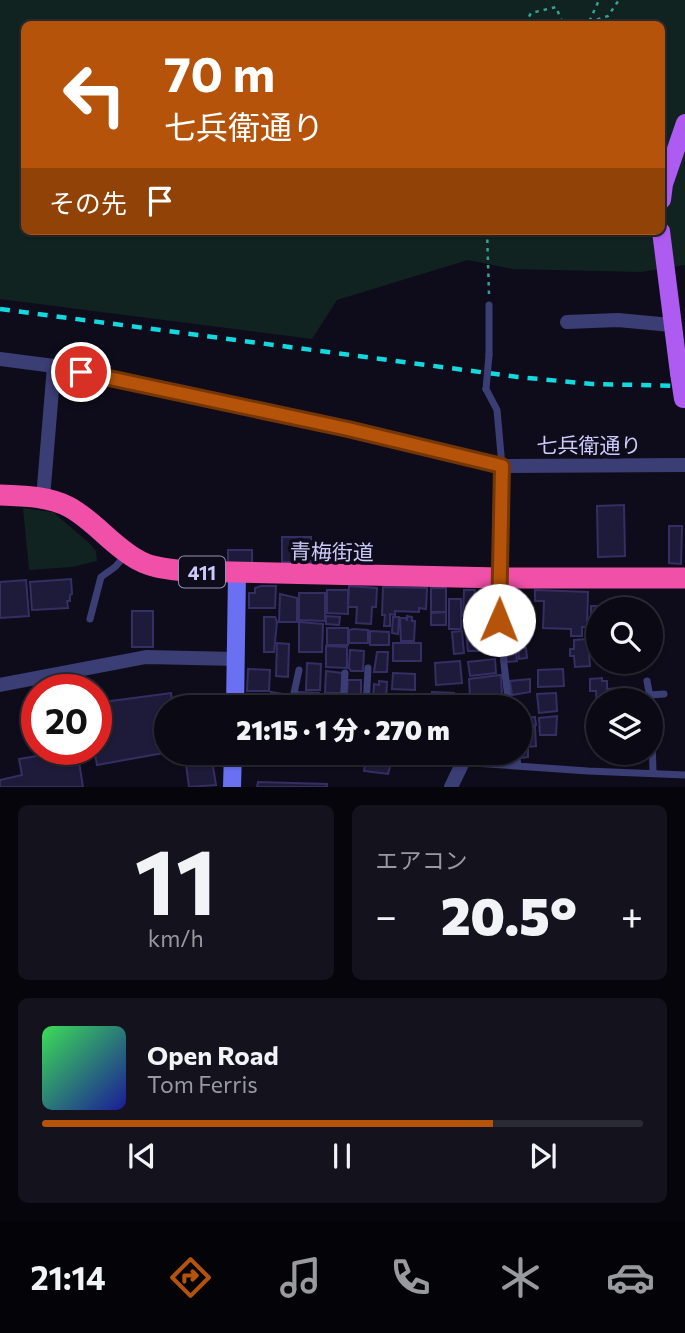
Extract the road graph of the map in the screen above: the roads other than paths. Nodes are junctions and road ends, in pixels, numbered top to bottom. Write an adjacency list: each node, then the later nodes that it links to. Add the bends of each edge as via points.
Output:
1 (685, 123): 2 (main road)
2 (665, 181)
3 (661, 235): 6 (main road)
4 (489, 305): 12 (lane, bridge, via 486,388 497,410)
5 (567, 322): 6 (street)
6 (671, 325): 8 (main road)
7 (0, 359): 9 (street, 七兵衛通り)
8 (680, 365): 10 (main road, bridge)
9 (54, 366): 12 (street, 七兵衛通り); 14 (street)
10 (684, 407)
11 (685, 465): 12 (street, 七兵衛通り)
12 (502, 466): 17 (lane)
13 (0, 495): 14 (highway, 青梅街道 / 411)
14 (43, 498): 15 (highway, 青梅街道 / 411, via 69,507)
15 (128, 554): 16 (highway, 青梅街道 / 411, via 162,568); 19 (lane, via 101,577)
16 (237, 574): 17 (highway, 青梅街道 / 411); 20 (street)
17 (500, 578): 18 (highway, 青梅街道 / 411); 31 (lane, via 499,620)
18 (685, 578)
19 (90, 619)
20 (237, 659): 25 (street, via 146,657); 27 (street)
21 (368, 668): 30 (lane)
22 (299, 670): 28 (lane)
23 (345, 673): 29 (lane)
24 (647, 681): 26 (lane)
25 (0, 685)
26 (648, 688)
27 (235, 695)
28 (294, 695)
29 (344, 695)
30 (367, 695)
31 (508, 695)
32 (233, 765): 38 (street)
33 (462, 765): 39 (street)
34 (518, 765): 36 (lane)
35 (653, 765): 36 (lane)
36 (653, 772): 37 (lane)
37 (685, 775)
38 (232, 787)
39 (451, 787)

